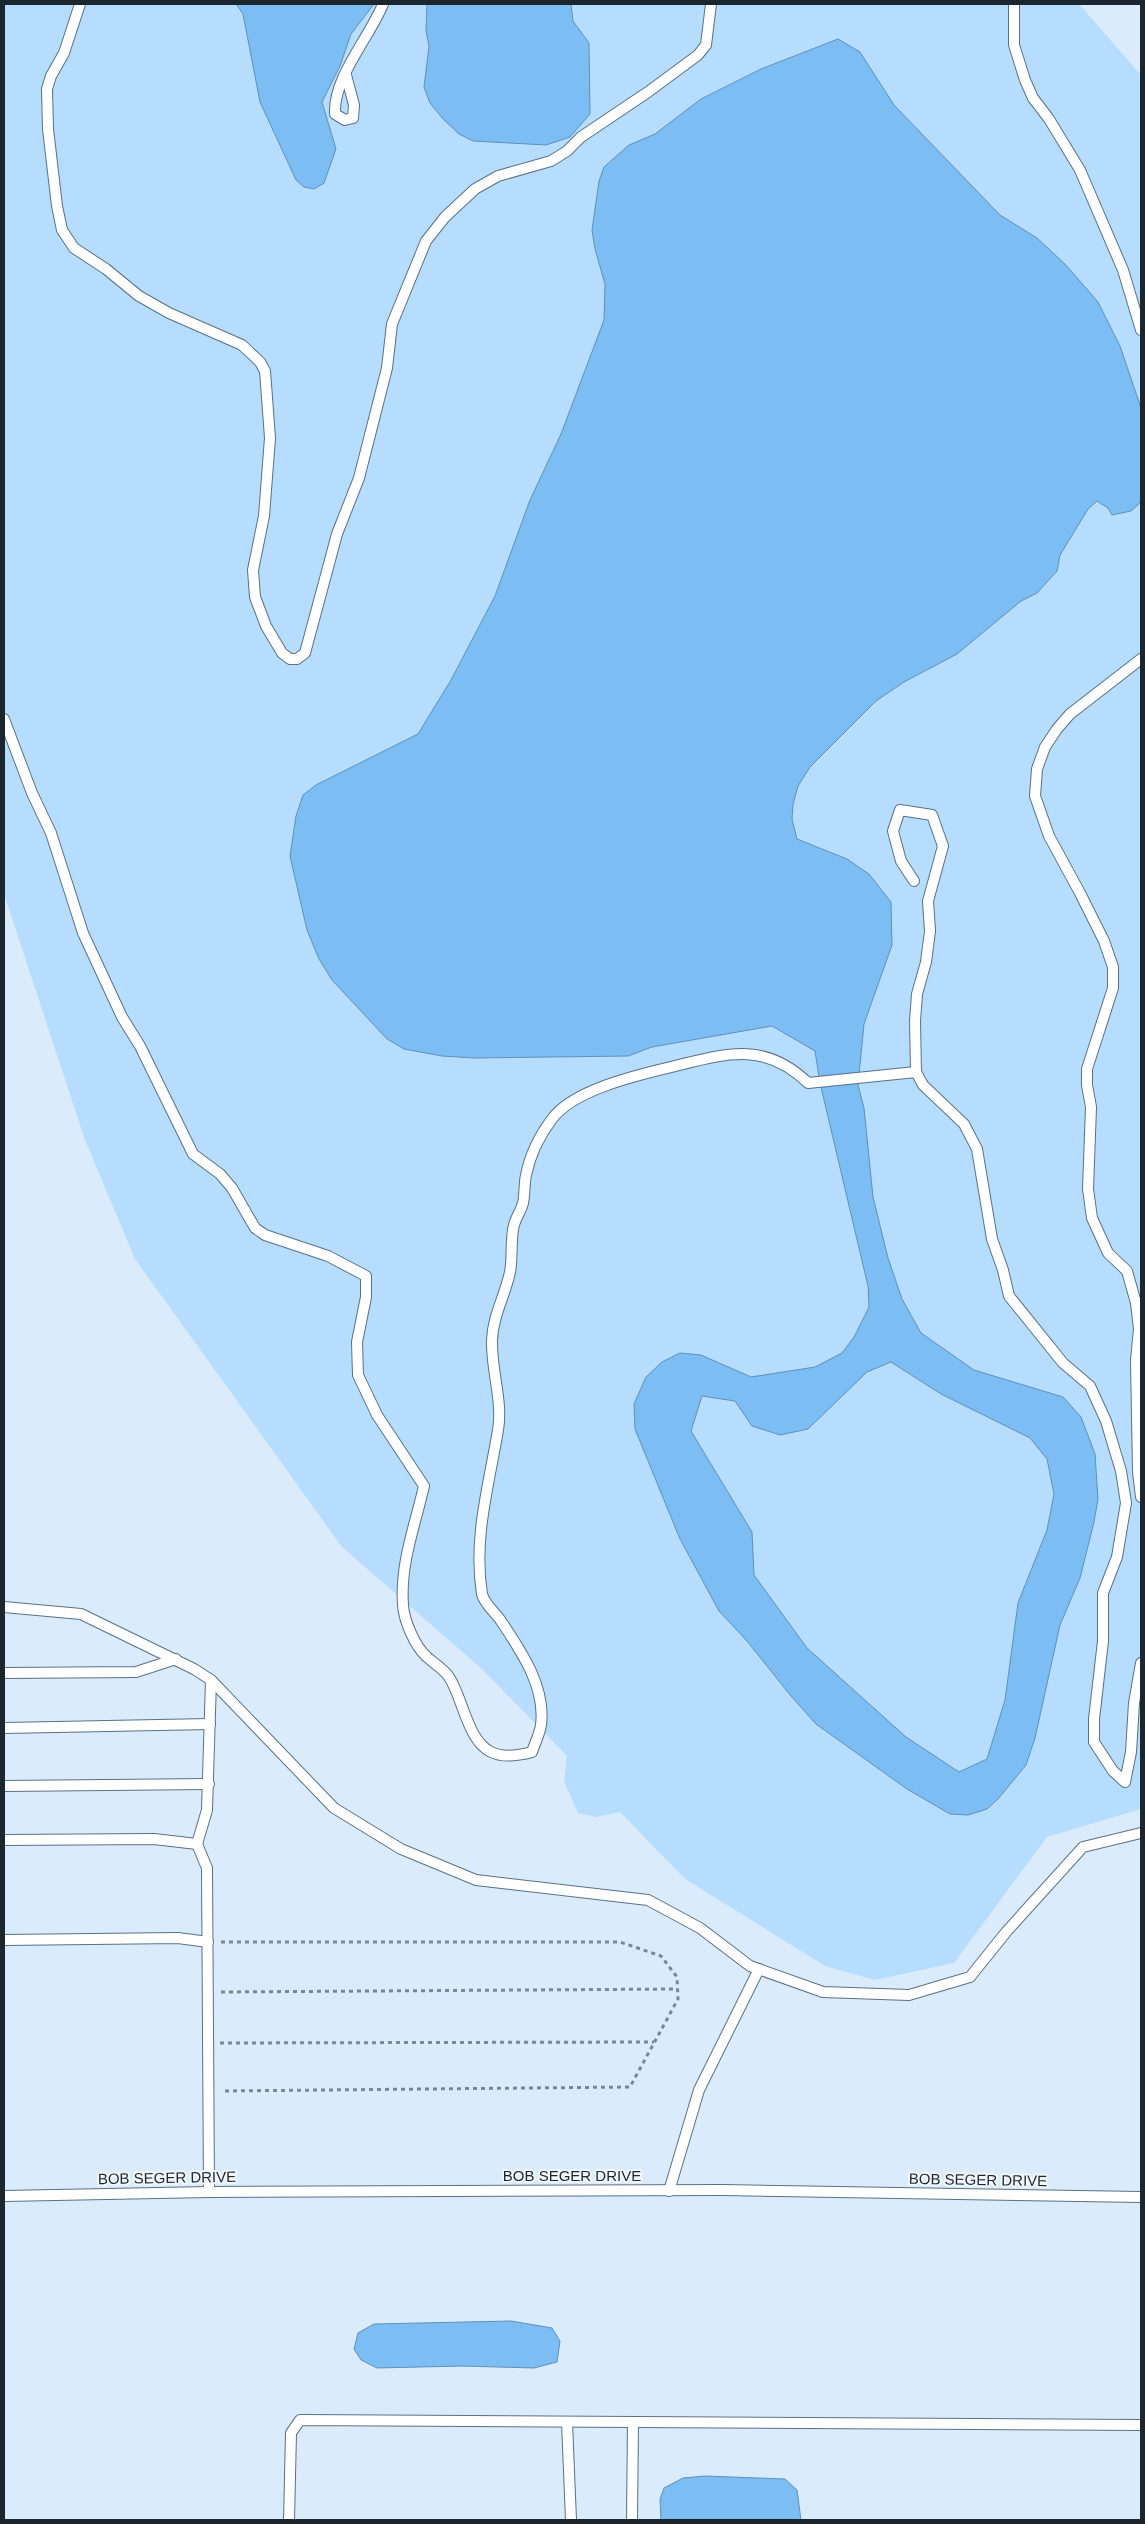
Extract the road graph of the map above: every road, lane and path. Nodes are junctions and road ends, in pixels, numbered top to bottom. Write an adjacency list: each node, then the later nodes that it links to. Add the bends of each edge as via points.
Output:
1 (80, 4): 3 (lane, via 64,53 51,76 47,98 62,230 74,248 139,296 242,345 260,362 264,371 270,438 264,516 253,570 255,597 266,626 282,653 297,659 306,653 337,534 359,478 387,368 392,324 426,241 445,217 475,189 498,176 551,161 698,55 706,45)
2 (383, 4): 5 (lane, via 354,54)
3 (711, 4)
4 (1014, 4): 6 (lane, via 1014,45 1025,80 1033,98 1080,170 1122,270)
5 (346, 76)
6 (1141, 330)
7 (1141, 659): 11 (lane, via 1070,714 1058,729 1044,748 1035,796 1049,836 1104,941 1113,967 1113,988 1088,1069 1091,1107 1088,1189 1092,1218 1108,1253 1126,1271 1136,1303)
8 (4, 719): 10 (lane, via 32,792 52,833 83,933 122,1017 140,1046 193,1154 220,1174 256,1228 265,1235 328,1256 366,1276 366,1297 357,1342 358,1374 377,1415 424,1486 406,1549 402,1608 424,1654 448,1676 472,1733 491,1752 519,1756 532,1752 541,1725 541,1697 532,1671 500,1619 482,1597 480,1558 482,1512 498,1428 492,1340 495,1315 510,1272 514,1225 523,1204 526,1174 537,1144 552,1118 569,1101 650,1072 722,1054 745,1053 772,1058 788,1066 808,1083)
9 (914, 881): 10 (lane, via 901,861 893,831 900,810 932,815 943,846 928,900 930,931 915,1021)
10 (916, 1072): 14 (lane, via 923,1085 964,1124 977,1149 992,1240 1009,1296 1063,1363 1090,1386 1106,1421 1121,1471 1126,1503 1118,1557 1104,1593 1094,1742 1113,1771 1125,1782)
11 (1141, 1497)
12 (4, 1607): 13 (lane, via 81,1614)
13 (176, 1659): 15 (lane, via 136,1672); 16 (lane)
14 (1141, 1662)
15 (4, 1673)
16 (211, 1680): 17 (lane); 26 (lane, via 334,1808 401,1850 476,1880 648,1900 700,1928)
17 (210, 1724): 18 (lane); 19 (lane)
18 (4, 1728)
19 (209, 1784): 20 (lane); 23 (lane, via 207,1810)
20 (4, 1786)
21 (1141, 1833): 26 (lane, via 1083,1847 970,1977 909,1995 823,1992)
22 (4, 1840): 23 (lane, via 154,1839)
23 (197, 1844): 25 (lane, via 207,1868)
24 (4, 1940): 25 (lane, via 178,1938)
25 (208, 1942): 27 (path, via 620,1942 661,1956 677,1977); 28 (lane)
26 (759, 1970): 32 (lane, via 699,2090)
27 (678, 1989): 28 (path); 29 (path, via 678,1999)
28 (208, 1992): 30 (lane)
29 (655, 2042): 30 (path); 31 (path, via 630,2087)
30 (209, 2043): 31 (lane)
31 (209, 2091): 33 (lane)
32 (669, 2191): 33 (lane, BOB SEGER DRIVE); 35 (lane, BOB SEGER DRIVE)
33 (209, 2192): 34 (lane, BOB SEGER DRIVE)
34 (4, 2196)
35 (1141, 2197)
36 (567, 2422): 37 (lane); 39 (lane, via 300,2420 290,2433); 40 (lane)
37 (633, 2422): 38 (lane); 41 (lane)
38 (1141, 2425)
39 (290, 2520)
40 (571, 2520)
41 (632, 2520)

